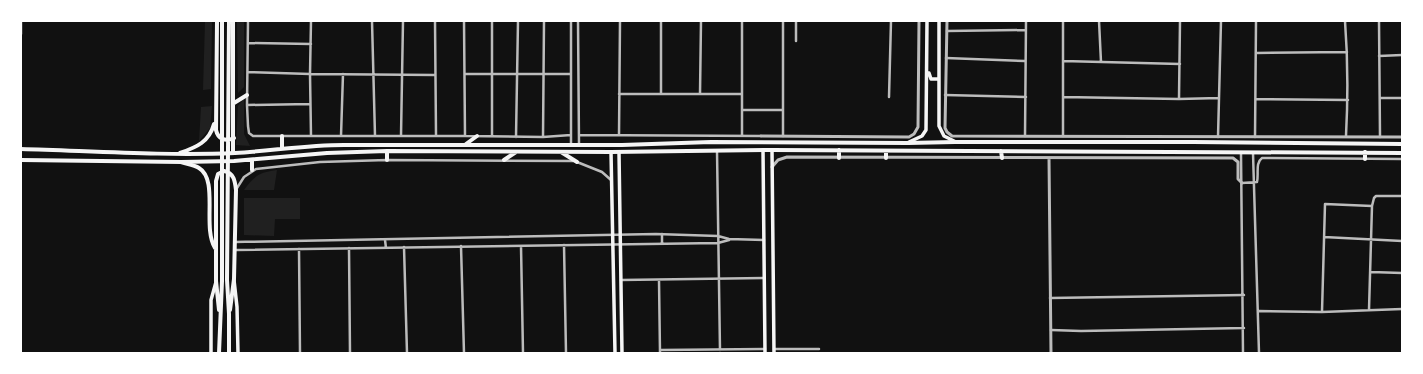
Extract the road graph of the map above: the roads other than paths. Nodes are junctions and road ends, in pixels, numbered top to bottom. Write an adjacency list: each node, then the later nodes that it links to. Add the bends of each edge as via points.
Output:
1 (21, 21): 38 (street)
2 (217, 21): 84 (main road)
3 (222, 21): 224 (main road)
4 (228, 21): 223 (main road)
5 (233, 21): 79 (main road)
6 (248, 21): 40 (street)
7 (312, 21): 41 (street)
8 (372, 21): 55 (street)
9 (403, 21): 56 (street)
10 (435, 21): 62 (street)
11 (464, 21): 57 (street)
12 (492, 21): 58 (street)
13 (518, 21): 59 (street)
14 (544, 21): 60 (street)
15 (571, 21): 61 (street)
16 (578, 21): 85 (street)
17 (620, 21): 64 (street)
18 (661, 21): 65 (street)
19 (701, 21): 66 (street)
20 (742, 21): 67 (street)
21 (783, 21): 83 (street)
22 (796, 21): 39 (street)
23 (891, 21): 70 (street)
24 (919, 21): 108 (street, via 918,127 909,137)
25 (927, 21): 50 (main road)
26 (939, 21): 63 (main road)
27 (947, 21): 37 (street)
28 (1026, 21): 36 (street)
29 (1063, 21): 48 (street)
30 (1100, 21): 49 (street)
31 (1180, 21): 51 (street)
32 (1221, 21): 73 (street)
33 (1256, 21): 43 (street)
34 (1345, 21): 42 (street)
35 (1379, 21): 45 (street)
36 (1026, 30): 37 (street); 47 (street)
37 (947, 31): 46 (street)
38 (21, 34)
39 (796, 41)
40 (248, 43): 41 (street); 52 (street)
41 (310, 44): 53 (street)
42 (1347, 52): 43 (street); 78 (street)
43 (1256, 53): 74 (street)
44 (1402, 55): 45 (street)
45 (1379, 56): 75 (street)
46 (946, 58): 47 (street); 69 (street)
47 (1025, 60): 72 (street)
48 (1063, 61): 49 (street); 71 (street)
49 (1101, 62): 51 (street)
50 (927, 64): 63 (main road, via 930,78); 125 (main road, via 926,130 918,139)
51 (1180, 64): 77 (street)
52 (248, 72): 53 (street); 68 (street)
53 (310, 74): 54 (street); 80 (street)
54 (343, 74): 55 (street); 90 (street)
55 (374, 74): 56 (street); 91 (street)
56 (402, 74): 62 (street); 92 (street)
57 (464, 74): 58 (street); 94 (street)
58 (492, 74): 59 (street); 96 (street)
59 (517, 74): 60 (street); 106 (street)
60 (543, 74): 61 (street); 107 (street)
61 (571, 74): 86 (street)
62 (435, 75): 93 (street)
63 (938, 79): 118 (main road, via 938,126 944,136)
64 (619, 94): 65 (street); 87 (street)
65 (661, 94): 66 (street)
66 (700, 94): 67 (street)
67 (742, 94): 82 (street)
68 (247, 95): 79 (main road); 81 (street)
69 (945, 95): 72 (street); 114 (street, via 947,132 952,136)
70 (889, 97)
71 (1063, 97): 77 (street); 103 (street)
72 (1026, 98): 101 (street)
73 (1220, 98): 77 (street); 109 (street)
74 (1256, 98): 78 (street); 110 (street)
75 (1380, 98): 76 (street); 111 (street)
76 (1402, 98)
77 (1180, 99)
78 (1348, 100): 105 (street)
79 (234, 103): 113 (main road)
80 (310, 104): 81 (street); 89 (street)
81 (247, 105): 88 (street, via 249,133 253,136)
82 (743, 110): 83 (street); 98 (street)
83 (783, 110): 100 (street)
84 (215, 120): 113 (main road, via 218,136 224,140); 155 (main road, via 212,132 205,141)
85 (579, 134): 87 (street); 129 (street)
86 (571, 135): 107 (street); 128 (street)
87 (619, 135): 97 (street)
88 (282, 136): 89 (street); 133 (main road)
89 (311, 136): 90 (street)
90 (341, 136): 91 (street)
91 (375, 136): 92 (street)
92 (401, 136): 93 (street)
93 (436, 136): 94 (street)
94 (465, 136): 95 (street)
95 (477, 136): 96 (street); 127 (main road)
96 (492, 136): 106 (street)
97 (711, 136): 98 (street); 116 (main road)
98 (742, 136): 99 (street)
99 (761, 136): 100 (street); 117 (main road)
100 (783, 136): 108 (street)
101 (1025, 136): 102 (street); 114 (street)
102 (1044, 136): 103 (street); 119 (main road)
103 (1063, 136): 104 (street)
104 (1122, 136): 115 (street); 122 (main road)
105 (1346, 136): 110 (street); 111 (street)
106 (516, 137): 107 (street)
107 (543, 137)
108 (875, 137): 124 (main road)
109 (1218, 137): 110 (street); 115 (street)
110 (1253, 137): 123 (main road)
111 (1380, 137): 112 (street)
112 (1402, 137)
113 (234, 138): 157 (main road)
114 (980, 139): 118 (main road); 119 (main road)
115 (1193, 139): 122 (main road); 123 (main road)
116 (711, 142): 117 (main road); 129 (main road)
117 (761, 142): 124 (main road)
118 (955, 142): 125 (main road)
119 (1043, 142): 120 (main road)
120 (1069, 142): 121 (main road); 149 (main road)
121 (1087, 142): 122 (main road); 150 (main road)
122 (1122, 142)
123 (1251, 142): 130 (main road)
124 (875, 143): 125 (main road)
125 (908, 143)
126 (344, 144): 127 (main road); 131 (main road); 143 (main road)
127 (466, 144): 128 (main road)
128 (571, 144): 129 (main road)
129 (578, 144)
130 (1402, 144)
131 (327, 145): 133 (main road); 142 (main road)
132 (21, 149): 138 (main road)
133 (282, 149): 157 (main road)
134 (717, 150): 135 (main road); 147 (main road); 188 (street)
135 (763, 150): 136 (main road); 176 (main road)
136 (772, 150): 137 (main road); 177 (main road)
137 (838, 150): 140 (main road); 159 (main road)
138 (88, 151): 141 (main road); 170 (main road)
139 (387, 151): 143 (main road); 144 (main road); 168 (main road)
140 (886, 151): 148 (main road); 160 (main road)
141 (109, 152): 155 (main road); 171 (main road, via 107,156)
142 (327, 152): 143 (main road); 167 (main road)
143 (345, 152)
144 (516, 152): 145 (main road); 169 (main road)
145 (560, 152): 146 (main road); 175 (main road)
146 (611, 152): 147 (main road); 179 (main road)
147 (619, 152): 186 (main road)
148 (1001, 152): 149 (main road); 161 (main road)
149 (1069, 152): 150 (main road)
150 (1087, 152): 151 (main road)
151 (1153, 152): 152 (main road); 163 (main road)
152 (1241, 152): 153 (main road); 181 (street)
153 (1254, 152): 154 (main road); 180 (street)
154 (1366, 152): 158 (main road); 164 (main road)
155 (180, 153): 156 (main road)
156 (214, 153): 157 (main road); 173 (main road)
157 (233, 153): 174 (main road)
158 (1402, 153)
159 (839, 158): 160 (street); 177 (street, via 782,158)
160 (886, 158): 161 (street)
161 (1002, 158): 162 (street)
162 (1049, 158): 163 (street); 218 (street)
163 (1153, 158): 181 (street, via 1233,158 1238,162 1238,180)
164 (1365, 159): 165 (street); 180 (street, via 1262,158 1258,163 1258,181)
165 (1402, 159)
166 (21, 160): 170 (main road)
167 (252, 160): 174 (main road); 178 (main road)
168 (388, 160): 169 (street); 178 (street, via 326,162 261,167)
169 (504, 160): 175 (street)
170 (87, 161): 171 (main road)
171 (110, 161): 172 (main road)
172 (181, 162): 173 (main road); 206 (main road, via 198,167 208,180 209,233)
173 (214, 162): 174 (main road)
174 (234, 162)
175 (577, 162): 179 (street, via 602,172)
176 (763, 167): 177 (main road); 192 (main road)
177 (772, 167): 230 (main road)
178 (252, 170): 182 (street, via 240,181)
179 (611, 180): 185 (main road)
180 (1254, 182): 181 (street); 221 (street)
181 (1242, 183): 217 (street)
182 (236, 190): 195 (main road); 206 (main road, via 231,174 224,171 218,174)
183 (1402, 196): 184 (street, via 1376,196)
184 (1372, 206): 189 (street, via 1325,204); 193 (street)
185 (612, 234): 186 (street); 190 (street); 197 (main road)
186 (620, 234): 187 (street); 198 (main road)
187 (662, 234): 188 (street); 199 (street)
188 (718, 236): 191 (street); 196 (street)
189 (1324, 237): 193 (street); 222 (street)
190 (385, 240): 195 (street); 205 (street)
191 (729, 240): 192 (street); 196 (street)
192 (764, 240): 211 (main road)
193 (1371, 240): 194 (street); 209 (street)
194 (1402, 241)
195 (235, 242): 208 (main road)
196 (718, 243): 199 (street); 213 (street)
197 (612, 244): 198 (street); 201 (street); 242 (main road)
198 (620, 244): 199 (street); 214 (main road)
199 (662, 244)
200 (521, 245): 201 (street); 202 (street); 240 (street)
201 (564, 245): 241 (street)
202 (461, 246): 203 (street); 239 (street)
203 (404, 247): 205 (street); 238 (street)
204 (349, 248): 205 (street); 207 (street); 237 (street)
205 (386, 248)
206 (216, 249): 216 (main road)
207 (299, 249): 208 (street); 236 (street)
208 (235, 250): 212 (main road)
209 (1370, 272): 210 (street); 220 (street)
210 (1402, 273)
211 (764, 278): 213 (street); 229 (main road)
212 (234, 279): 223 (main road); 235 (main road, via 238,307)
213 (719, 279): 215 (street); 228 (street)
214 (620, 280): 215 (street); 243 (main road)
215 (659, 280): 231 (street)
216 (216, 281): 224 (main road); 232 (main road, via 211,300)
217 (1244, 295): 218 (street); 225 (street)
218 (1050, 298): 226 (street)
219 (1402, 309): 220 (street)
220 (1369, 310): 222 (street)
221 (1259, 311): 222 (street); 246 (street)
222 (1322, 312)
223 (229, 314): 234 (main road)
224 (220, 315): 233 (main road)
225 (1244, 328): 226 (street); 245 (street)
226 (1051, 330): 244 (street)
227 (819, 349): 230 (street)
228 (720, 350): 229 (street); 231 (street)
229 (765, 351)
230 (774, 351)
231 (660, 352)
232 (210, 353)
233 (219, 353)
234 (229, 353)
235 (238, 353)
236 (300, 353)
237 (350, 353)
238 (407, 353)
239 (464, 353)
240 (522, 353)
241 (566, 353)
242 (615, 353)
243 (622, 353)
244 (1051, 353)
245 (1244, 353)
246 (1259, 353)

